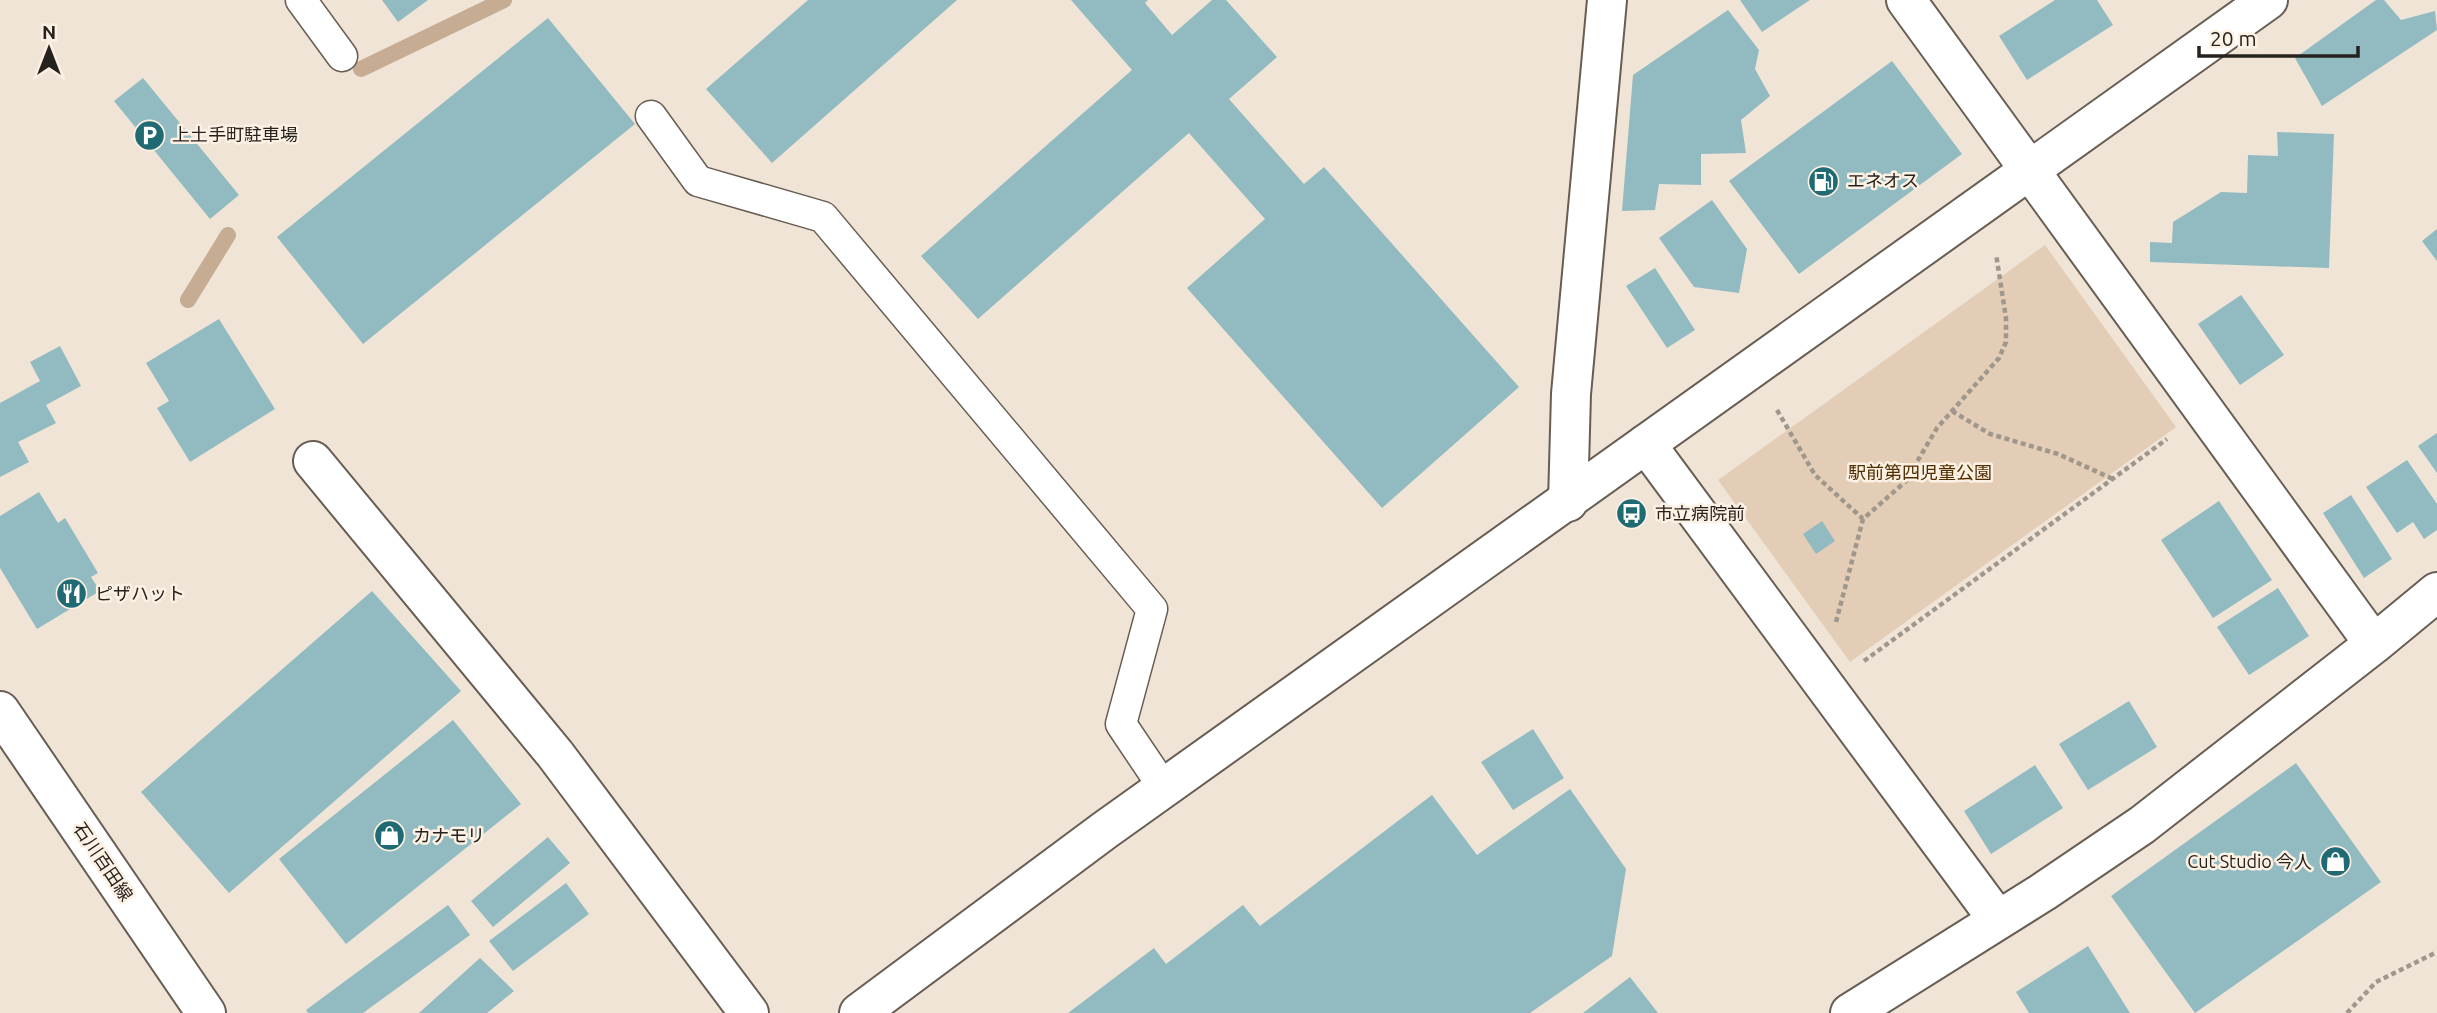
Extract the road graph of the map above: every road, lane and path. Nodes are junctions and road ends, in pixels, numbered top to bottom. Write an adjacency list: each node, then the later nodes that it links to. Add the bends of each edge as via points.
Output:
1 (301, 0): 5 (lane)
2 (1607, 0): 15 (street, via 1571,394)
3 (1906, 0): 7 (street)
4 (2268, 0): 7 (street)
5 (342, 56)
6 (651, 116): 21 (lane, via 698,181 823,217 1152,609 1121,724)
7 (2030, 172): 11 (street); 12 (street)
8 (1994, 242): 10 (path, via 2006,342 1999,358)
9 (1771, 400): 16 (path, via 1815,475)
10 (1952, 411): 14 (path, via 1990,434 2059,454); 16 (path, via 1905,482)
11 (2205, 412): 14 (path); 18 (street)
12 (1646, 444): 15 (street); 19 (street)
13 (313, 461): 25 (street, via 555,754)
14 (2113, 479): 19 (path)
15 (1568, 502): 21 (street)
16 (1863, 519): 19 (path, via 1832,636)
17 (2437, 592): 18 (street)
18 (2374, 645): 22 (street, via 2142,825)
19 (1826, 689): 22 (street)
20 (0, 711): 24 (street, 石川百田線)
21 (1164, 788): 26 (street)
22 (1998, 920): 27 (street)
23 (2437, 952): 28 (path, via 2376,982)
24 (206, 1013)
25 (749, 1013)
26 (859, 1013)
27 (1850, 1013)
28 (2347, 1013)

